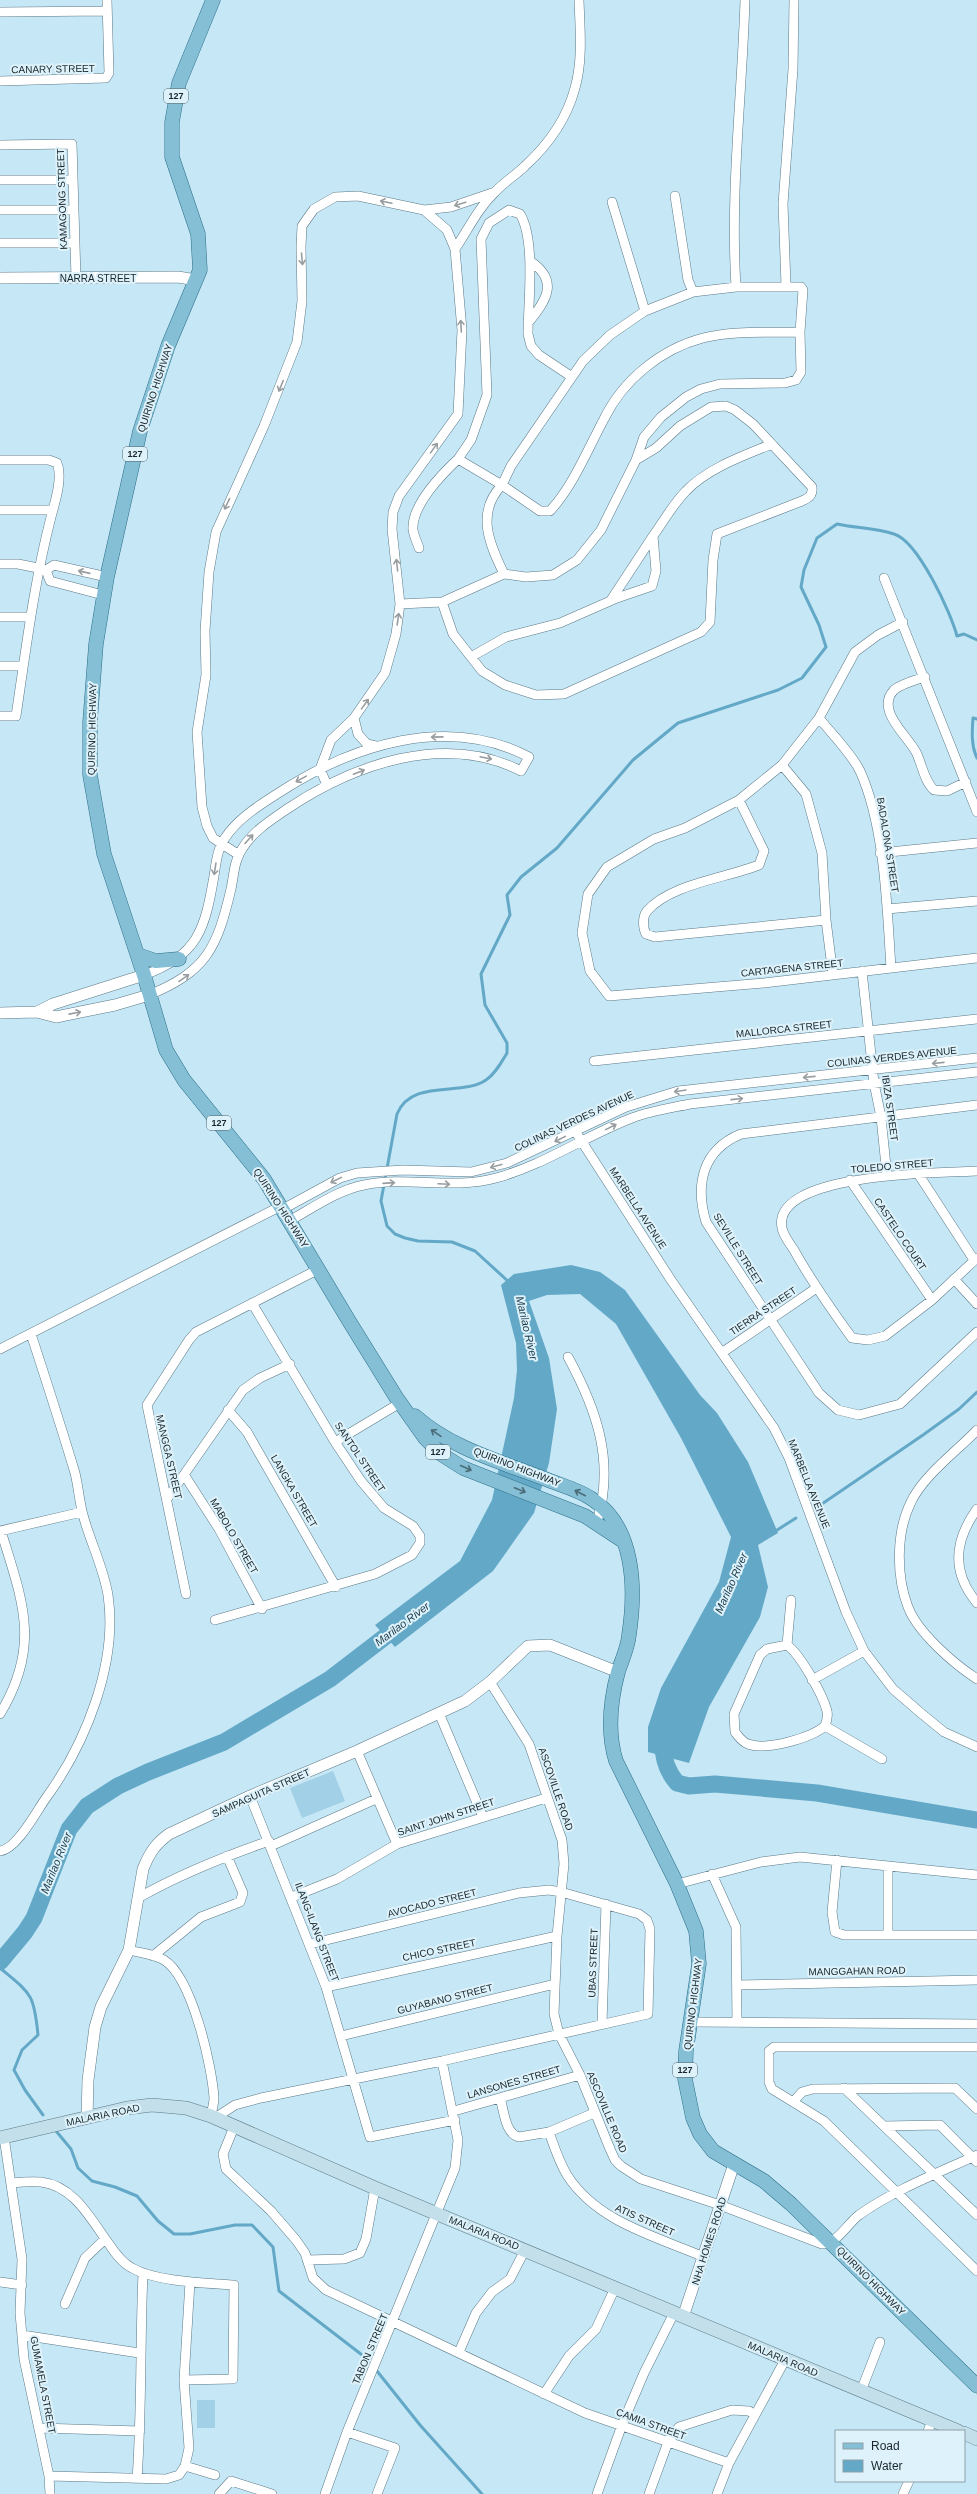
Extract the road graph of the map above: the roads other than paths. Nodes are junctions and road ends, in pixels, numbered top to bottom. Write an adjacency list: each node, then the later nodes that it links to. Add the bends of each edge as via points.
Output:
1 (107, 0): 6 (street)
2 (213, 0): 24 (main road, QUIRINO HIGHWAY / 127, via 179,83 172,109 172,157 200,246 201,263)
3 (579, 0): 12 (street, via 578,67 575,88 566,111 555,132 525,166)
4 (745, 0): 26 (street, via 736,157)
5 (794, 0): 25 (street, via 792,84 784,197)
6 (107, 11): 7 (street); 8 (street, CANARY STREET, via 109,73 106,78)
7 (0, 12)
8 (0, 81)
9 (0, 145): 11 (street, KAMAGONG STREET, via 72,144)
10 (0, 180): 11 (street)
11 (73, 180): 16 (street, KAMAGONG STREET)
12 (495, 192): 17 (street, one-way to 17, via 451,207); 20 (street, via 475,217)
13 (675, 196): 27 (street, via 688,280)
14 (612, 202): 28 (street)
15 (0, 210): 16 (street)
16 (74, 210): 19 (street, KAMAGONG STREET)
17 (424, 210): 20 (street, via 447,230); 67 (street, one-way to 67, via 358,196 335,197 314,209 302,226 302,301 297,342 264,426 224,512 211,552 206,675 197,732 202,807 213,838)
18 (0, 243): 19 (street)
19 (74, 243): 23 (street, KAMAGONG STREET)
20 (456, 249): 49 (street, one-way to 20, via 392,529 393,512 399,496 458,414 462,330)
21 (530, 261): 29 (street); 29 (street, via 544,274 547,290 544,303); 33 (street, via 526,232 520,214 509,210 494,218 485,228 481,239 487,395 471,440)
22 (0, 278): 23 (street, NARRA STREET)
23 (76, 278): 24 (street, NARRA STREET, via 178,277)
24 (196, 280): 44 (main road, QUIRINO HIGHWAY / 127, via 168,346 140,431)
25 (786, 285): 26 (street); 30 (street, via 798,285 803,290)
26 (736, 287): 27 (street)
27 (693, 292): 28 (street)
28 (645, 311): 31 (street, via 610,335 583,361)
29 (528, 323): 31 (street, via 530,346)
30 (800, 332): 35 (street, via 801,372 796,380 785,383 720,384 686,397 661,417 644,437); 36 (street, via 703,338 690,342 648,366 634,376 619,393 569,482 550,510 540,511)
31 (572, 377): 36 (street, via 511,466)
32 (772, 444): 35 (street, via 762,431 735,410 726,406 711,407 680,426 656,448); 39 (street, via 740,457 696,482 677,502); 53 (street, via 810,483 813,492 802,501 717,534 710,622 701,632 583,686 564,694 550,696 536,696 505,685 482,672)
33 (458, 459): 36 (street); 40 (street, via 436,483 416,513 413,530)
34 (0, 460): 38 (street, via 49,460 57,463 60,471)
35 (636, 460): 43 (street, via 601,530 577,560 553,575 526,577)
36 (502, 485): 43 (street, via 493,494 487,525 488,538)
37 (0, 510): 38 (street)
38 (53, 510): 42 (street)
39 (653, 536): 47 (street); 47 (street, via 656,571 652,586)
40 (419, 548)
41 (0, 564): 42 (street)
42 (42, 569): 44 (street, one-way to 42, via 54,565); 46 (street, via 50,581); 51 (street)
43 (504, 574): 48 (street)
44 (107, 577): 46 (main road, QUIRINO HIGHWAY / 127)
45 (884, 578): 52 (street)
46 (103, 594): 74 (main road, QUIRINO HIGHWAY / 127, via 92,683 90,776 104,854)
47 (611, 600): 53 (street, via 560,623 506,637)
48 (442, 602): 49 (street); 53 (street, via 454,634)
49 (400, 604): 58 (street, one-way to 49, via 384,673 396,634)
50 (0, 617): 51 (street)
51 (30, 617): 55 (street)
52 (903, 622): 56 (street); 59 (street, via 878,635 855,652)
53 (471, 657)
54 (0, 666): 55 (street)
55 (23, 666): 57 (street, via 16,716)
56 (925, 677): 63 (street); 63 (street, via 895,690 888,700 889,713 915,751 929,785 934,790 947,790)
57 (0, 716)
58 (354, 718): 60 (street, via 360,737 367,744); 62 (street, via 331,740)
59 (819, 718): 61 (street); 69 (street, BADALONA STREET, via 860,769 872,803)
60 (378, 746): 62 (street); 64 (street, one-way to 60, via 374,766 421,754 465,754 492,759 521,771 529,757 494,743 458,737 422,737)
61 (782, 765): 65 (street); 73 (street, via 806,794 822,853)
62 (320, 769): 64 (street); 67 (street, one-way to 67, via 286,788 244,817)
63 (966, 782): 66 (street)
64 (327, 785): 70 (street, one-way to 64, via 247,841 262,827)
65 (739, 800): 73 (street, via 764,851 759,865 664,898 646,912 643,926 646,934 655,937); 79 (street, CARTAGENA STREET, via 685,828 654,838 607,867 588,894 582,933 590,970 610,996)
66 (977, 812)
67 (222, 842): 70 (street); 76 (street, one-way to 76, via 206,913 196,938)
68 (977, 843): 69 (street)
69 (880, 853): 72 (street, BADALONA STREET)
70 (239, 854): 81 (street, one-way to 70, via 181,981 198,967 210,951 225,916)
71 (977, 901): 72 (street)
72 (887, 909): 77 (street, BADALONA STREET)
73 (826, 920): 79 (street)
74 (138, 955): 76 (main road, via 156,961); 80 (main road, QUIRINO HIGHWAY / 127)
75 (977, 958): 77 (street, CARTAGENA STREET)
76 (179, 959): 80 (street)
77 (891, 968): 78 (street, CARTAGENA STREET)
78 (862, 972): 79 (street, CARTAGENA STREET); 85 (street, IBIZA STREET)
79 (833, 975)
80 (144, 976): 81 (main road, QUIRINO HIGHWAY / 127); 82 (street, via 53,1004)
81 (149, 996): 82 (street, one-way to 81, via 56,1017); 105 (main road, QUIRINO HIGHWAY / 127, via 166,1050 184,1080 264,1179)
82 (37, 1012): 83 (street)
83 (0, 1013)
84 (977, 1019): 85 (street, MALLORCA STREET)
85 (869, 1030): 87 (street, MALLORCA STREET); 88 (street, IBIZA STREET)
86 (977, 1058): 88 (street, COLINAS VERDES AVENUE, one-way to 88)
87 (594, 1061)
88 (873, 1070): 90 (street, IBIZA STREET); 93 (street, COLINAS VERDES AVENUE, one-way to 93, via 678,1091 626,1107)
89 (977, 1072): 90 (street)
90 (874, 1083): 92 (street, IBIZA STREET); 94 (street, one-way to 90, via 633,1118 690,1104)
91 (977, 1105): 92 (street, SEVILLE STREET)
92 (881, 1117): 101 (street, IBIZA STREET); 113 (street, SEVILLE STREET, via 741,1134 722,1146 704,1170 700,1185 701,1204 706,1222)
93 (575, 1131): 94 (street, MARBELLA AVENUE); 95 (street, COLINAS VERDES AVENUE, one-way to 95)
94 (582, 1142): 96 (street); 117 (street, MARBELLA AVENUE, via 671,1280)
95 (521, 1157): 96 (street); 97 (street, COLINAS VERDES AVENUE, one-way to 97, via 471,1172)
96 (526, 1168): 103 (street, one-way to 96, via 473,1183)
97 (413, 1170): 99 (street, COLINAS VERDES AVENUE); 103 (street)
98 (977, 1170): 100 (street, TOLEDO STREET)
99 (370, 1172): 104 (street); 105 (street, COLINAS VERDES AVENUE, one-way to 105, via 340,1178)
100 (919, 1175): 101 (street, TOLEDO STREET); 106 (street)
101 (888, 1176): 102 (street, TOLEDO STREET)
102 (850, 1180): 109 (street, TOLEDO STREET, via 795,1199 783,1213 782,1229); 110 (street, CASTELO COURT)
103 (409, 1182): 104 (street, one-way to 103)
104 (371, 1184): 105 (street, via 346,1190)
105 (285, 1212): 107 (main road, QUIRINO HIGHWAY / 127); 115 (street)
106 (976, 1259): 108 (street, TOLEDO STREET)
107 (319, 1269): 111 (street, MANGGA STREET); 120 (main road, QUIRINO HIGHWAY / 127)
108 (954, 1279): 110 (street, TOLEDO STREET); 112 (street)
109 (815, 1289): 110 (street, TOLEDO STREET, via 852,1338 868,1340 885,1336); 113 (street, TIERRA STREET)
110 (932, 1300)
111 (252, 1303): 119 (street, SANTOL STREET); 125 (street, MANGGA STREET, via 196,1332 147,1405)
112 (977, 1304)
113 (770, 1319): 114 (street, SEVILLE STREET, via 819,1393 838,1410 859,1415 900,1404); 117 (street, TIERRA STREET)
114 (977, 1332)
115 (31, 1334): 116 (street); 128 (street, via 75,1474)
116 (0, 1349)
117 (723, 1352): 139 (street, MARBELLA AVENUE, via 774,1428 789,1458 846,1612)
118 (568, 1357): 126 (street, via 587,1392 597,1420 604,1460)
119 (290, 1364): 121 (street, via 250,1384); 123 (street, SANTOL STREET)
120 (400, 1403): 123 (street); 126 (main road, QUIRINO HIGHWAY / 127, one-way to 120, via 583,1494 438,1434); 129 (main road, QUIRINO HIGHWAY / 127, one-way to 129, via 433,1448 463,1468)
121 (228, 1410): 124 (street); 132 (street, LANGKA STREET, via 247,1432)
122 (977, 1430): 141 (street, via 924,1483 911,1501 904,1520 900,1544 901,1570 908,1608 942,1653)
123 (334, 1442): 132 (street, SANTOL STREET, via 373,1497 384,1508 413,1526 420,1536 417,1550 395,1565)
124 (185, 1476): 125 (street); 136 (street, MABOLO STREET, via 219,1529)
125 (167, 1499): 133 (street, MANGGA STREET)
126 (602, 1506): 129 (street); 131 (main road, QUIRINO HIGHWAY / 127, via 615,1522)
127 (977, 1509): 135 (street, via 968,1522 958,1555 960,1573 966,1590)
128 (82, 1512): 130 (street); 156 (street, via 101,1562 108,1594 111,1621 107,1666 100,1690 70,1759 54,1788 12,1847)
129 (598, 1522): 131 (main road, QUIRINO HIGHWAY / 127)
130 (1, 1531): 145 (street, via 22,1601 26,1626 16,1678)
131 (623, 1541): 140 (main road, QUIRINO HIGHWAY / 127, via 630,1567 632,1604 629,1636)
132 (336, 1587): 136 (street, SANTOL STREET)
133 (186, 1594)
134 (791, 1600): 138 (street)
135 (977, 1603)
136 (262, 1608): 137 (street, SANTOL STREET)
137 (216, 1620)
138 (787, 1645): 142 (street); 146 (street, via 767,1648 760,1655 734,1714 735,1732 748,1744 759,1747 808,1736)
139 (864, 1651): 142 (street); 147 (street, MARBELLA AVENUE, via 893,1689 922,1714 944,1732)
140 (618, 1672): 143 (street, SAMPAGUITA STREET, via 550,1645 536,1644 528,1646); 162 (main road, QUIRINO HIGHWAY / 127, via 611,1709 611,1744 627,1785)
141 (977, 1679)
142 (812, 1680): 146 (street, via 827,1710)
143 (490, 1682): 144 (street, SAMPAGUITA STREET, via 465,1700); 151 (street, ASCOVILLE ROAD, via 529,1744)
144 (440, 1713): 148 (street, SAMPAGUITA STREET); 153 (street)
145 (0, 1714)
146 (825, 1726): 149 (street)
147 (977, 1747)
148 (357, 1751): 150 (street, SAMPAGUITA STREET); 152 (street)
149 (882, 1759)
150 (250, 1796): 154 (street, ILANG-ILANG STREET); 165 (street, SAMPAGUITA STREET, via 159,1841 145,1864)
151 (546, 1798): 153 (street, SAINT JOHN STREET); 163 (street, ASCOVILLE ROAD, via 562,1840 564,1864)
152 (376, 1799): 154 (street); 155 (street)
153 (483, 1817): 155 (street, SAINT JOHN STREET)
154 (270, 1844): 157 (street); 164 (street, ILANG-ILANG STREET)
155 (397, 1844): 164 (street, SAINT JOHN STREET, via 337,1879)
156 (0, 1851)
157 (226, 1856): 165 (street, via 171,1880); 172 (street, via 244,1893 240,1902 200,1917)
158 (837, 1860): 159 (street); 160 (street, via 781,1859); 167 (street, via 832,1912 835,1932 844,1935)
159 (888, 1866): 161 (street); 167 (street)
160 (712, 1874): 162 (street); 175 (street, via 736,1927)
161 (977, 1875)
162 (677, 1884): 177 (main road, QUIRINO HIGHWAY / 127, via 688,1909 699,1947 699,1964)
163 (561, 1892): 166 (street); 169 (street, ASCOVILLE ROAD); 170 (street, AVOCADO STREET, via 549,1890 519,1893)
164 (292, 1897): 170 (street, ILANG-ILANG STREET)
165 (138, 1898): 171 (street, SAMPAGUITA STREET)
166 (606, 1904): 178 (street, UBAS STREET); 178 (street, via 639,1914 647,1920 650,1929 648,2014)
167 (888, 1935): 168 (street)
168 (977, 1935)
169 (557, 1936): 174 (street, ASCOVILLE ROAD); 176 (street, CHICO STREET)
170 (310, 1944): 176 (street, ILANG-ILANG STREET)
171 (129, 1950): 172 (street); 195 (street, SAMPAGUITA STREET, via 101,2007 95,2027 88,2080)
172 (153, 1956): 194 (street, via 164,1960 174,1970 192,2002 210,2072 214,2099)
173 (977, 1980): 175 (street, MANGGAHAN ROAD)
174 (555, 1984): 181 (street, ASCOVILLE ROAD, via 554,2014); 182 (street, GUYABANO STREET)
175 (737, 1985): 179 (street)
176 (326, 1987): 182 (street, ILANG-ILANG STREET)
177 (690, 2022): 179 (street); 201 (main road, QUIRINO HIGHWAY / 127, via 685,2079 689,2104 706,2144)
178 (602, 2023): 181 (street)
179 (737, 2023): 180 (street)
180 (977, 2024)
181 (559, 2034): 185 (street); 186 (street, ASCOVILLE ROAD)
182 (341, 2036): 187 (street, ILANG-ILANG STREET)
183 (974, 2047): 184 (street); 190 (street, via 771,2048 770,2086)
184 (977, 2054)
185 (442, 2061): 187 (street); 193 (street, TABON STREET)
186 (580, 2075): 189 (street, LANSONES STREET); 192 (street, ASCOVILLE ROAD)
187 (354, 2079): 193 (street, LANSONES STREET, via 370,2137); 194 (street, via 241,2103)
188 (844, 2088): 190 (street, via 808,2090 799,2095); 191 (street, via 955,2088); 196 (street)
189 (500, 2098): 193 (street, LANSONES STREET); 198 (street, via 509,2129 514,2136 525,2137)
190 (794, 2102): 205 (street, via 824,2121)
191 (977, 2109)
192 (594, 2113): 198 (street); 206 (street, ASCOVILLE ROAD, via 615,2160 630,2173)
193 (454, 2115): 207 (street, TABON STREET, via 458,2140 455,2168)
194 (213, 2117): 195 (main road, MALARIA ROAD, via 186,2108 152,2105); 197 (main road, MALARIA ROAD)
195 (87, 2118): 199 (main road, MALARIA ROAD)
196 (884, 2126): 200 (street, via 940,2125); 202 (street)
197 (234, 2127): 204 (main road, MALARIA ROAD); 213 (street, via 223,2154 226,2169 276,2217 296,2240)
198 (549, 2132): 212 (street, ATIS STREET, via 571,2180 588,2200 605,2214)
199 (2, 2137): 203 (street, GUMAMELA STREET)
200 (975, 2158): 202 (street)
201 (734, 2164): 206 (street, NHA HOMES ROAD); 210 (main road, QUIRINO HIGHWAY / 127, via 764,2181)
202 (935, 2175): 205 (street); 208 (street)
203 (11, 2183): 209 (street, via 41,2182 65,2191 80,2204); 218 (street, GUMAMELA STREET, via 22,2259)
204 (375, 2188): 207 (main road, MALARIA ROAD); 213 (street, via 366,2239 360,2253 344,2259)
205 (896, 2194): 210 (street, via 859,2215); 214 (street)
206 (720, 2205): 210 (street, ASCOVILLE ROAD, via 816,2243); 212 (street, NHA HOMES ROAD)
207 (436, 2213): 211 (main road, MALARIA ROAD); 222 (street, TABON STREET)
208 (977, 2215)
209 (105, 2239): 215 (street, via 119,2258 131,2268); 220 (street, via 85,2258)
210 (832, 2242): 229 (main road, QUIRINO HIGHWAY / 127)
211 (525, 2250): 219 (main road, MALARIA ROAD); 225 (street, via 510,2279 492,2292 476,2313)
212 (704, 2257): 221 (street, NHA HOMES ROAD)
213 (308, 2260): 222 (street, via 313,2278 326,2290)
214 (977, 2271)
215 (143, 2273): 217 (street); 226 (street)
216 (0, 2282): 218 (street)
217 (190, 2282): 228 (street); 228 (street, via 234,2285 233,2379)
218 (22, 2285): 223 (street, GUMAMELA STREET)
219 (615, 2288): 221 (main road, MALARIA ROAD); 231 (street, via 596,2329 569,2356)
220 (65, 2304)
221 (678, 2315): 227 (main road, MALARIA ROAD); 233 (street, via 644,2373)
222 (393, 2322): 225 (street, CAMIA STREET); 238 (street, TABON STREET)
223 (22, 2335): 226 (street, via 111,2351); 235 (street, GUMAMELA STREET, via 24,2359)
224 (880, 2342): 230 (street)
225 (459, 2352): 231 (street, CAMIA STREET)
226 (140, 2353): 237 (street)
227 (785, 2360): 230 (main road, MALARIA ROAD); 232 (street)
228 (184, 2380): 243 (street, via 189,2448)
229 (977, 2386)
230 (861, 2391): 234 (main road, MALARIA ROAD)
231 (544, 2394): 233 (street, CAMIA STREET, via 586,2413)
232 (755, 2415): 241 (street, via 749,2411 732,2410 688,2423 673,2433); 242 (street)
233 (622, 2425): 241 (street, CAMIA STREET); 253 (street)
234 (930, 2426): 236 (main road, MALARIA ROAD)
235 (39, 2428): 237 (street); 245 (street, GUMAMELA STREET)
236 (952, 2430)
237 (140, 2431): 246 (street)
238 (347, 2432): 251 (street, TABON STREET); 252 (street, via 395,2448)
239 (965, 2433): 240 (main road)
240 (977, 2438)
241 (668, 2442): 242 (street, CAMIA STREET); 254 (street)
242 (728, 2464): 255 (street)
243 (185, 2466): 244 (street); 246 (street, via 179,2475 166,2479)
244 (215, 2475)
245 (49, 2476): 246 (street); 248 (street, GUMAMELA STREET)
246 (137, 2478)
247 (909, 2482): 256 (street)
248 (50, 2494)
249 (219, 2494): 250 (street, via 231,2481)
250 (272, 2494)
251 (325, 2494)
252 (377, 2494)
253 (597, 2494)
254 (649, 2494)
255 (716, 2494)
256 (903, 2494)

